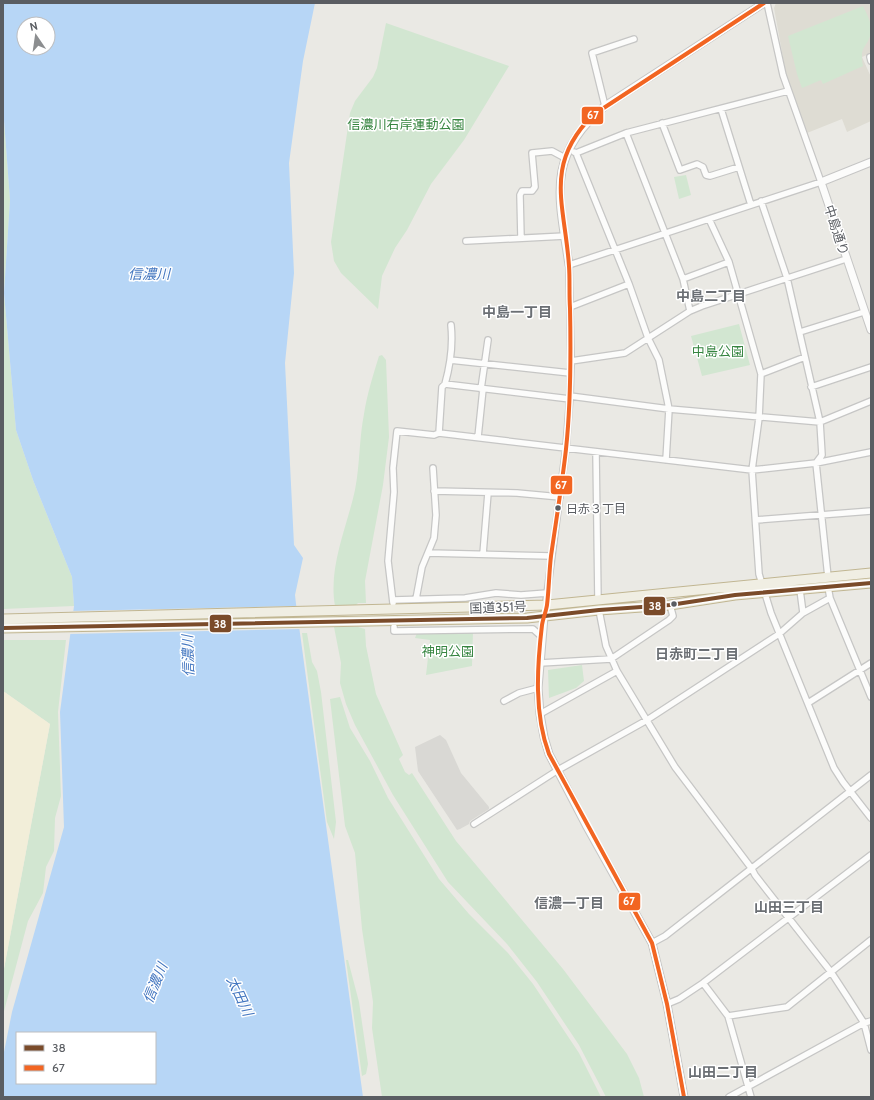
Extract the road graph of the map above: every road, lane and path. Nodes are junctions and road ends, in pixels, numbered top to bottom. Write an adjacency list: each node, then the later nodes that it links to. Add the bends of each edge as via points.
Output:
1 (766, 3): 3 (street, via 777,56); 4 (street)
2 (634, 39): 4 (street, via 592,53)
3 (788, 91): 5 (street); 13 (street)
4 (605, 106): 8 (street, via 584,124)
5 (721, 109): 6 (street); 12 (street)
6 (662, 123): 7 (street); 12 (street, via 680,170 697,164 710,176)
7 (626, 133): 9 (street); 17 (street)
8 (568, 150): 9 (street); 10 (street)
9 (576, 153): 21 (street)
10 (565, 158): 18 (street, via 560,192); 19 (street, via 552,152 532,153 535,187 532,191 522,191 520,194)
11 (871, 162): 13 (street)
12 (739, 167): 15 (street)
13 (821, 182): 14 (street); 22 (street, 中島通り)
14 (761, 201): 15 (street); 25 (street)
15 (751, 205): 16 (street)
16 (709, 219): 17 (street); 23 (street)
17 (665, 234): 21 (street); 26 (street)
18 (565, 236): 19 (street); 24 (street)
19 (522, 238): 20 (street)
20 (466, 241)
21 (615, 251): 24 (street); 27 (street)
22 (846, 259): 25 (street); 31 (street, 中島通り)
23 (729, 262): 26 (street); 28 (street)
24 (569, 266): 29 (street)
25 (787, 278): 28 (street); 34 (street)
26 (682, 279): 30 (street)
27 (629, 284): 29 (street); 35 (street)
28 (737, 296): 30 (street); 43 (street)
29 (570, 307): 39 (street)
30 (690, 311): 35 (street)
31 (864, 312): 33 (street, 中島通り); 34 (street)
32 (451, 325): 38 (street)
33 (871, 330)
34 (800, 332): 37 (street)
35 (648, 338): 39 (street, via 625,352); 49 (street, via 659,360)
36 (488, 340): 40 (street)
37 (805, 357): 43 (street); 45 (street)
38 (450, 360): 40 (street); 44 (street)
39 (571, 361): 42 (street)
40 (484, 364): 42 (street); 46 (street)
41 (871, 366): 45 (street)
42 (570, 373): 47 (street)
43 (761, 374): 50 (street)
44 (445, 384): 46 (street); 52 (street, via 442,387)
45 (811, 387): 51 (street)
46 (482, 389): 47 (street); 53 (street)
47 (570, 398): 49 (street); 54 (street)
48 (871, 401): 51 (street)
49 (669, 409): 50 (street); 57 (street)
50 (759, 418): 51 (street); 60 (street)
51 (820, 422): 58 (street, via 822,455)
52 (439, 433): 53 (street); 79 (street, via 434,435 397,431 388,562 393,601)
53 (478, 437): 54 (street)
54 (566, 448): 55 (street); 63 (street)
55 (596, 452): 57 (street); 81 (street)
56 (871, 452): 58 (street)
57 (666, 460): 60 (street)
58 (816, 462): 60 (street); 65 (street)
59 (433, 468): 61 (street)
60 (752, 470): 66 (street)
61 (434, 491): 62 (street); 67 (street, via 434,538)
62 (488, 492): 63 (street); 68 (street)
63 (560, 497): 69 (street)
64 (871, 511): 65 (street)
65 (822, 515): 66 (street); 71 (street)
66 (756, 520): 73 (street, via 759,574)
67 (428, 553): 68 (street); 79 (street, via 422,567)
68 (483, 554): 69 (street)
69 (551, 556): 76 (street)
70 (871, 573): 71 (highway, 国道351号)
71 (828, 577): 73 (highway, 国道351号)
72 (871, 583): 74 (highway, 国道351号)
73 (762, 584): 77 (street); 81 (highway, 国道351号)
74 (828, 587): 75 (highway, 国道351号); 78 (street)
75 (800, 590): 77 (highway, 国道351号); 83 (street)
76 (547, 593): 79 (street, via 496,593 465,598); 82 (street)
77 (764, 593): 80 (highway, 国道351号); 89 (street)
78 (830, 598): 83 (street); 94 (street)
79 (416, 599)
80 (670, 604): 81 (highway, 国道351号); 91 (street, via 673,616 669,620)
81 (598, 605): 82 (highway, 国道351号); 85 (highway, 国道351号); 91 (street)
82 (547, 606): 84 (highway, 国道351号); 85 (street)
83 (803, 613): 89 (street)
84 (361, 616): 85 (highway, 国道351号); 86 (highway, 国道351号); 88 (highway, 国道351号)
85 (544, 617): 90 (street)
86 (3, 619)
87 (394, 627): 90 (street, via 394,631 532,629)
88 (3, 628)
89 (779, 634): 99 (street); 101 (street)
90 (542, 637): 92 (street)
91 (610, 659): 92 (street); 95 (street)
92 (540, 663): 96 (street)
93 (871, 663): 94 (street)
94 (860, 670): 97 (street); 99 (street)
95 (617, 671): 100 (street); 101 (street)
96 (538, 688): 98 (street, via 518,693); 100 (street)
97 (871, 697)
98 (504, 701)
99 (808, 703): 104 (street, via 836,772)
100 (540, 714): 102 (street, via 547,748)
101 (647, 720): 102 (street); 108 (street, via 675,767)
102 (558, 770): 106 (street); 111 (street)
103 (871, 775): 104 (street)
104 (850, 791): 105 (street); 108 (street)
105 (871, 818)
106 (474, 824)
107 (871, 855): 109 (street)
108 (752, 869): 109 (street); 111 (street, via 665,936)
109 (789, 918): 112 (street); 113 (street)
110 (871, 940): 112 (street)
111 (652, 943): 114 (street)
112 (831, 972): 115 (street, via 787,1006); 117 (street)
113 (703, 983): 114 (street); 115 (street)
114 (667, 1004): 120 (street)
115 (728, 1016): 119 (street)
116 (871, 1021): 117 (street)
117 (864, 1023): 118 (street); 119 (street)
118 (871, 1050)
119 (748, 1086): 121 (street); 122 (street)
120 (684, 1097)
121 (729, 1097)
122 (751, 1097)

